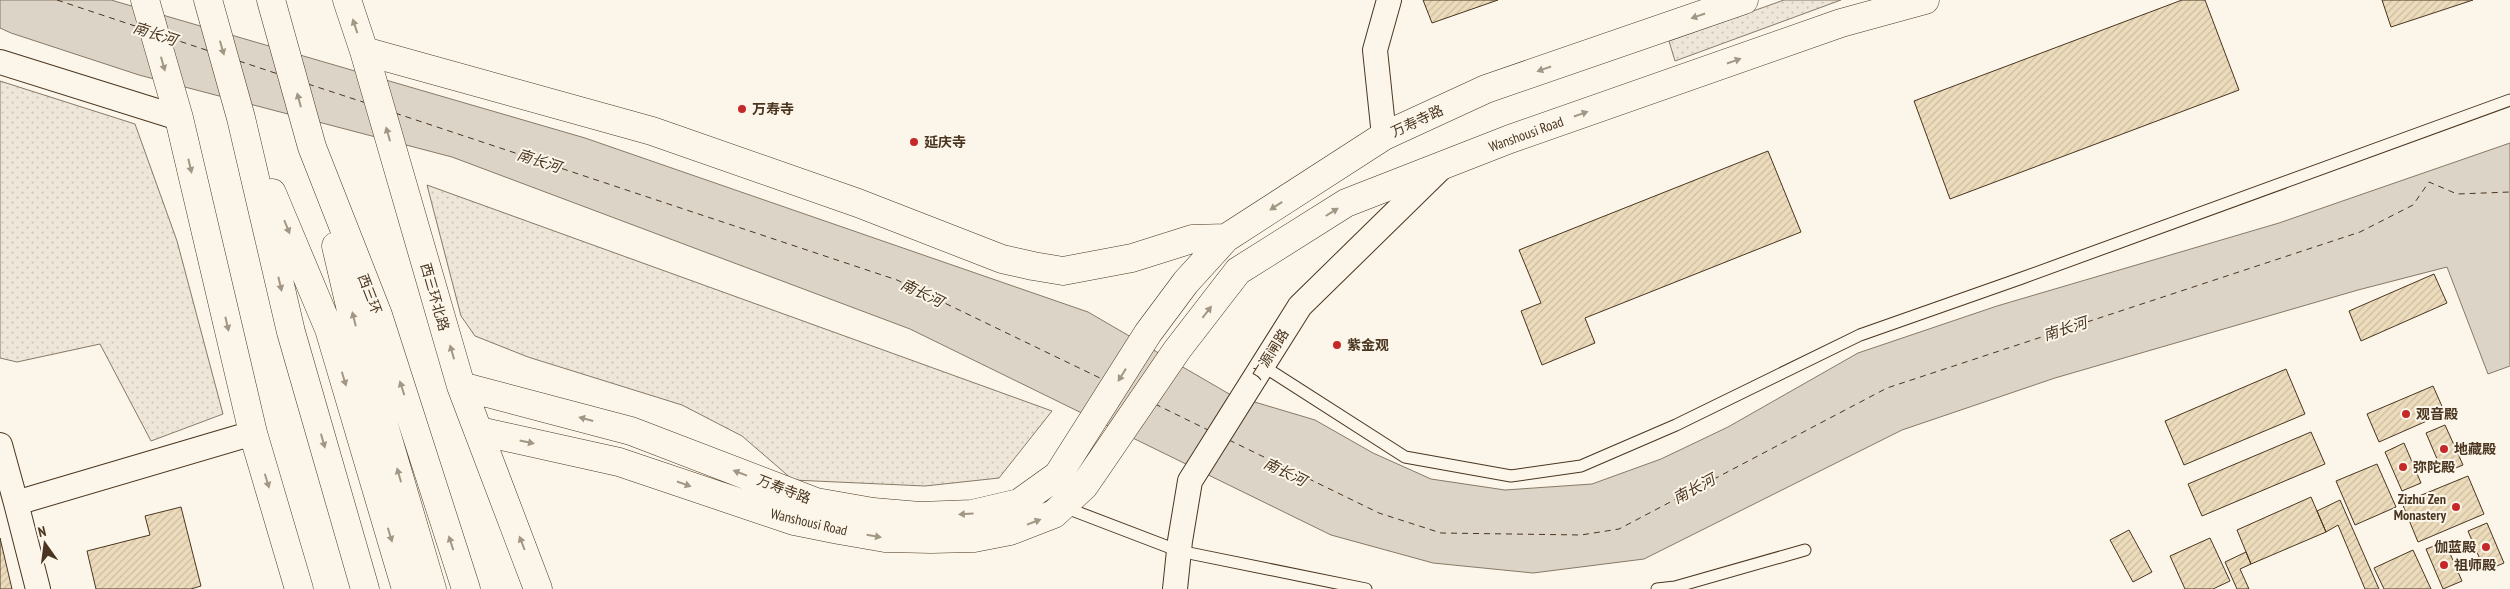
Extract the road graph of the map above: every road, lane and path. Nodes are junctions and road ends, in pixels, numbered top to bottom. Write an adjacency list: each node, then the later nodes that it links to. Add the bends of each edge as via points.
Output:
1 (145, 0): 11 (main road, one-way to 11)
2 (346, 0): 8 (main road, 西三环北路, one-way to 2)
3 (1389, 0): 13 (street, via 1375,50)
4 (1744, 0): 13 (main road, 万寿寺路, one-way to 13, via 1486,89)
5 (1924, 0): 15 (main road, Wanshousi Road, one-way to 5, via 1840,23)
6 (209, 1): 12 (main road, one-way to 12)
7 (275, 8): 14 (main road, 西三环, one-way to 7)
8 (364, 51): 16 (main road, via 652,130 1002,258 1032,266 1063,271 1132,258 1192,239); 18 (main road, 西三环北路, one-way to 8)
9 (0, 62): 11 (street)
10 (2510, 100): 17 (lane, via 1860,335 1676,425 1581,466 1511,476 1405,456)
11 (179, 118): 20 (main road, one-way to 20)
12 (241, 118): 26 (main road, one-way to 26, via 291,332); 29 (main road, one-way to 29, via 329,330)
13 (1384, 136): 16 (main road, 万寿寺路, one-way to 16)
14 (312, 147): 30 (main road, one-way to 14, via 354,323); 31 (main road, 西三环, one-way to 14, via 378,315)
15 (1444, 165): 17 (street, 广源闸路, via 1300,306); 23 (main road, Wanshousi Road, one-way to 15, via 1084,486 1177,350 1238,271 1346,203)
16 (1226, 238): 18 (main road, 万寿寺路, one-way to 18, via 1186,282 1148,333 1058,475 1019,503 972,514 920,516 816,502 631,431)
17 (1262, 367): 25 (street, 广源闸路, via 1190,481)
18 (461, 386): 19 (main road, 西三环北路)
19 (480, 431): 23 (main road, Wanshousi Road, one-way to 23, via 619,462 794,521 885,538 974,538 1001,533 1054,514); 32 (main road, 西三环北路, one-way to 19)
20 (253, 433): 22 (street); 28 (main road, one-way to 28)
21 (0, 446): 22 (street)
22 (16, 503): 27 (street)
23 (1062, 506): 25 (lane)
24 (1805, 550): 35 (lane, via 1675,587)
25 (1179, 551): 33 (street, 广源闸路); 34 (lane)
26 (362, 583)
27 (38, 589)
28 (299, 589)
29 (406, 589)
30 (432, 589)
31 (466, 589)
32 (538, 589)
33 (1175, 589)
34 (1366, 589)
35 (1657, 589)

